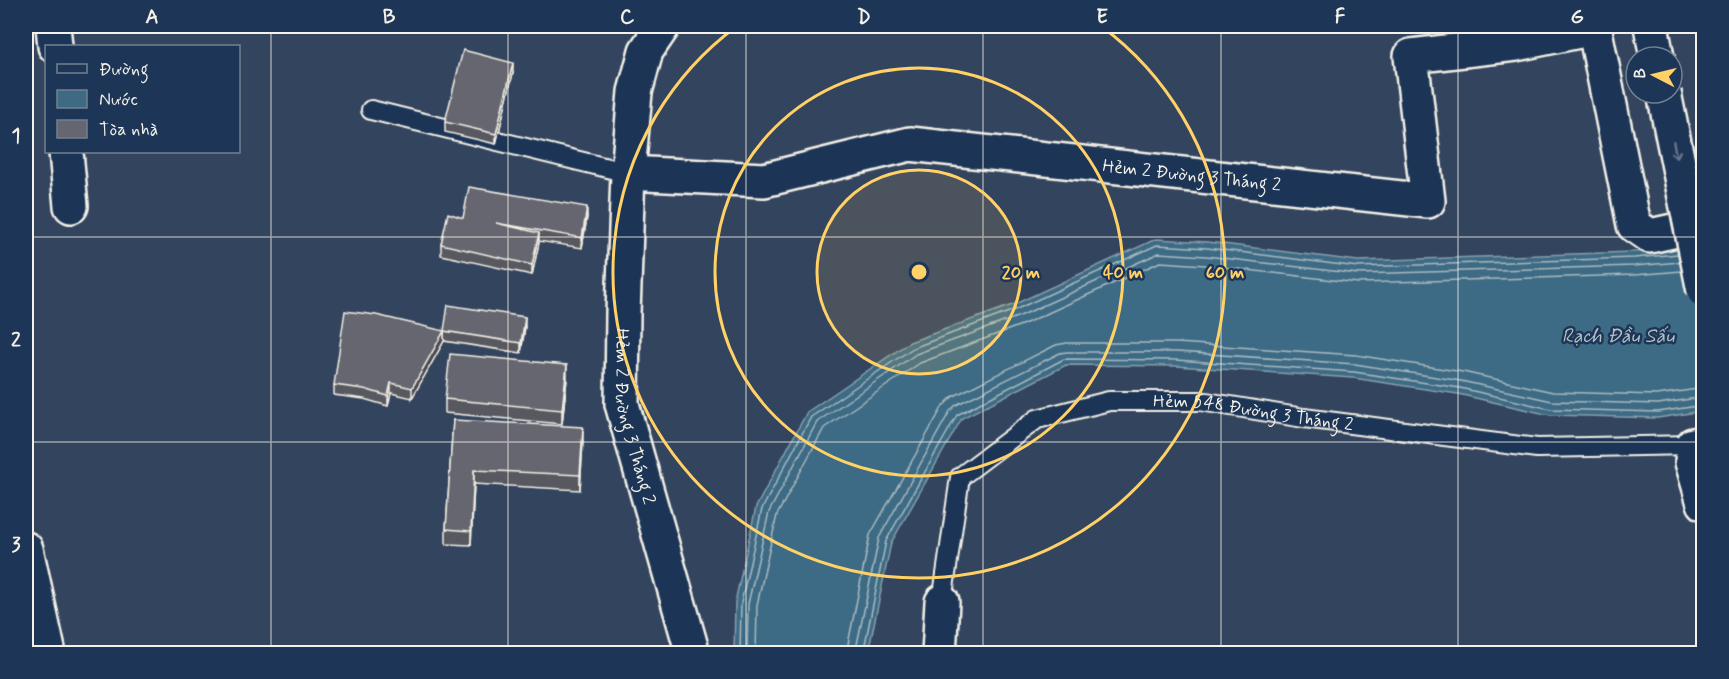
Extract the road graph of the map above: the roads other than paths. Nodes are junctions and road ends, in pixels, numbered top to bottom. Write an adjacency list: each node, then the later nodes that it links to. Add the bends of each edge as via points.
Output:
1 (53, 26): 5 (main road)
2 (663, 26): 10 (main road, via 646,51 639,73)
3 (1651, 26): 6 (main road)
4 (1594, 27): 10 (main road, Hẻm 2 Đường 3 Tháng 2, via 1516,44 1411,56 1428,201 910,144 764,180); 12 (main road, via 1634,225 1650,236)
5 (55, 45)
6 (1655, 45)
7 (1666, 105): 13 (main road, one-way to 13, bridge)
8 (371, 110): 10 (lane, Hẻm 2 Đường 3 Tháng 2)
9 (66, 153): 11 (main road)
10 (628, 173): 19 (main road, Hẻm 2 Đường 3 Tháng 2, via 622,404)
11 (71, 206)
12 (1704, 224)
13 (1704, 291)
14 (1698, 444): 15 (main road, via 1692,462); 17 (lane, Hẻm 548 Đường 3 Tháng 2, via 1536,448 1200,401 1109,401 1037,419 960,477)
15 (1704, 503)
16 (26, 549): 18 (main road)
17 (942, 602): 20 (main road)
18 (49, 654)
19 (693, 654)
20 (939, 654)

